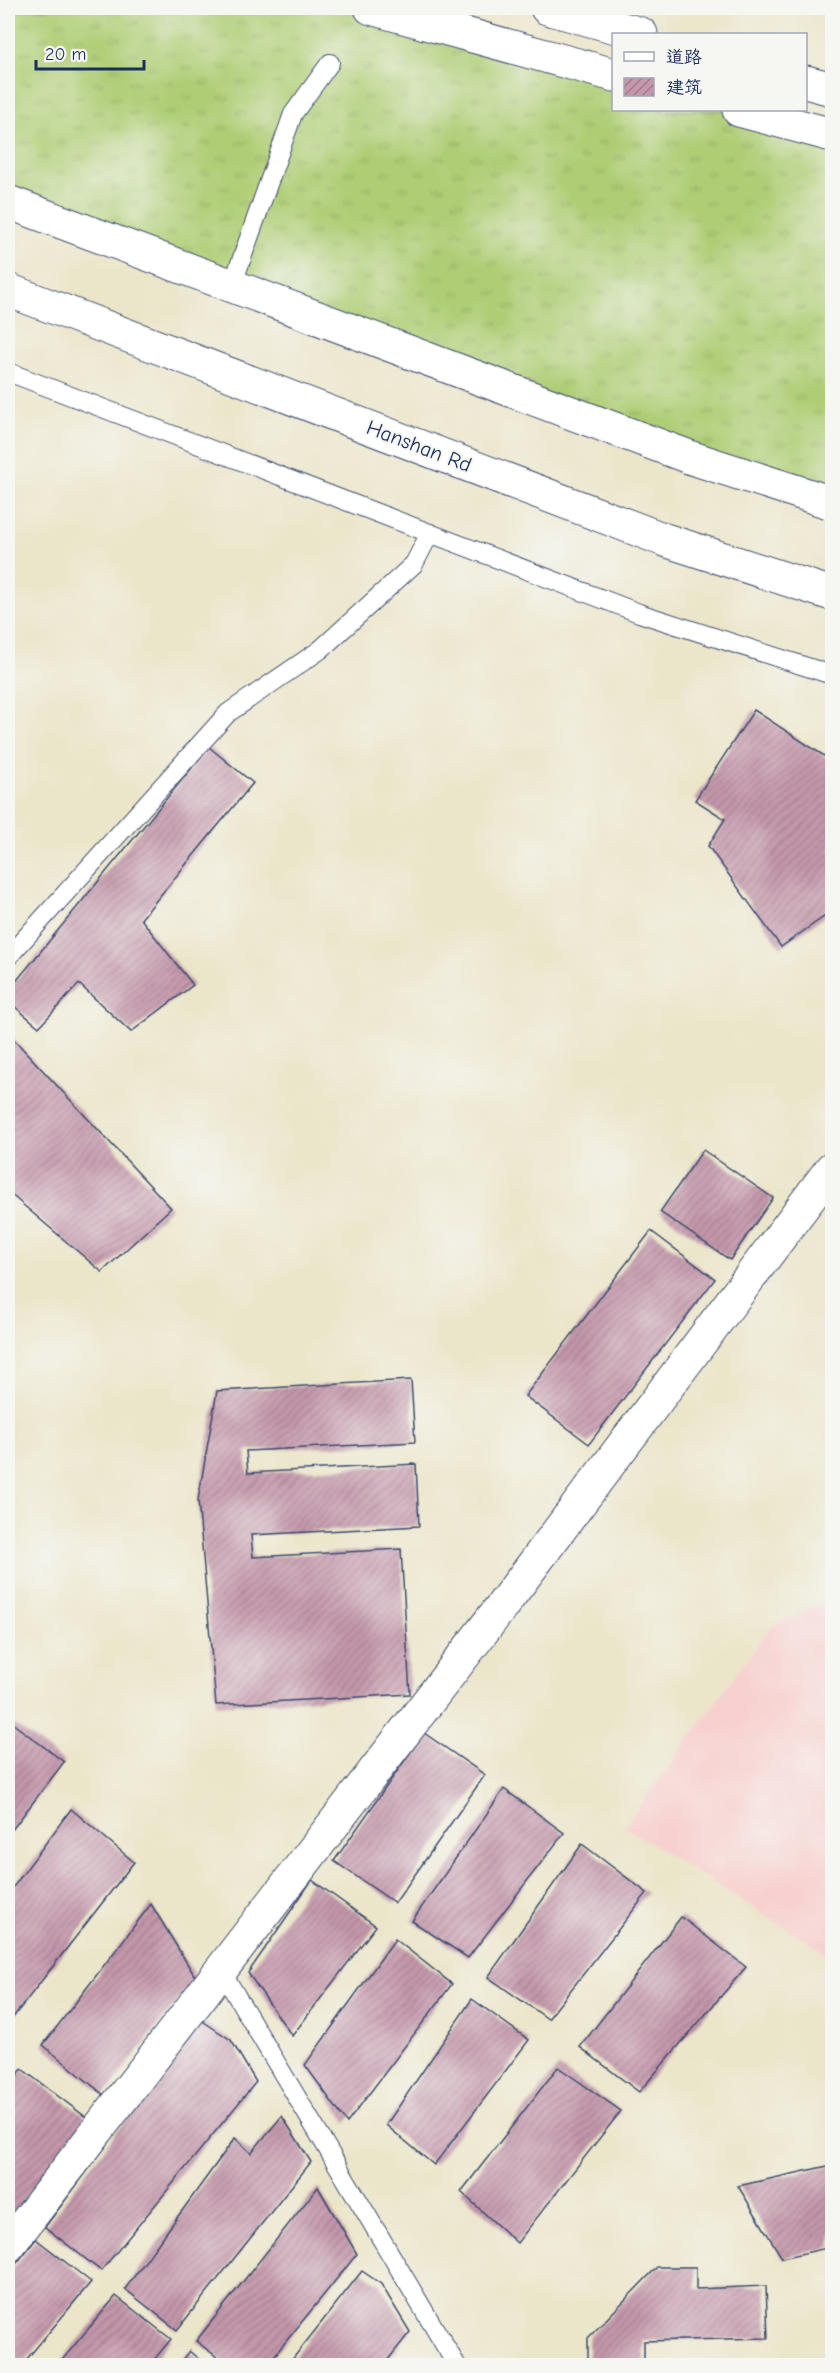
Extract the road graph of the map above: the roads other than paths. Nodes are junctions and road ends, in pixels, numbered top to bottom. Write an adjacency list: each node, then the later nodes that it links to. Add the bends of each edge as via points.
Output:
1 (371, 8): 5 (main road)
2 (547, 8): 3 (main road)
3 (637, 33)
4 (330, 63): 11 (lane, via 293,114)
5 (612, 74)
6 (807, 82): 7 (main road)
7 (832, 89)
8 (744, 111): 9 (main road)
9 (832, 135)
10 (8, 202): 11 (main road)
11 (232, 286): 14 (main road, via 692,458)
12 (8, 290): 16 (main road, Hanshan Rd, via 665,540)
13 (8, 372): 15 (lane)
14 (832, 503)
15 (430, 533): 17 (lane, via 639,613); 18 (lane, via 414,564 320,650 228,713)
16 (832, 594)
17 (832, 675)
18 (8, 957)
19 (832, 1168): 20 (main road)
20 (221, 1970): 21 (main road); 22 (lane)
21 (8, 2246)
22 (457, 2366)

